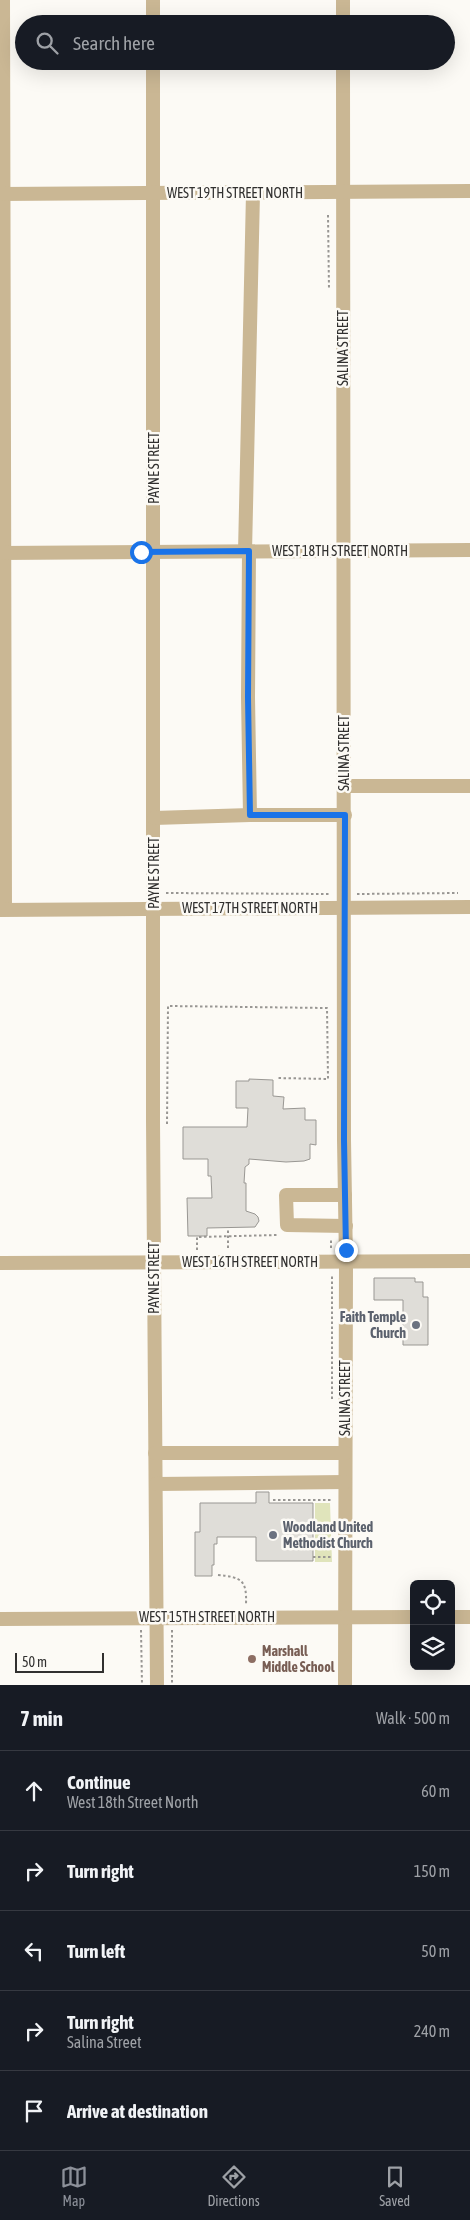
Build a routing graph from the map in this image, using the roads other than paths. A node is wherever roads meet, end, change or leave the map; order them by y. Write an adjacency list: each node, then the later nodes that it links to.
1 (3, 0): 12 (street)
2 (153, 0): 4 (street)
3 (343, 0): 5 (street)
4 (153, 15)
5 (343, 15)
6 (154, 70): 10 (street, PAYNE STREET)
7 (343, 70): 9 (street, SALINA STREET)
8 (470, 191): 9 (street, WEST 19TH STREET NORTH)
9 (343, 192): 11 (street, WEST 19TH STREET NORTH); 14 (street, SALINA STREET)
10 (154, 193): 11 (street, WEST 19TH STREET NORTH); 12 (street, WEST 19TH STREET NORTH); 15 (street, PAYNE STREET)
11 (253, 193): 16 (street)
12 (2, 194): 17 (street)
13 (470, 550): 14 (street, WEST 18TH STREET NORTH)
14 (344, 551): 16 (street, WEST 18TH STREET NORTH); 18 (street, SALINA STREET)
15 (154, 552): 16 (street, WEST 18TH STREET NORTH); 17 (street, WEST 18TH STREET NORTH); 22 (street, PAYNE STREET)
16 (247, 552): 20 (street)
17 (2, 553): 26 (street)
18 (345, 786): 19 (street); 21 (street, SALINA STREET)
19 (470, 786)
20 (250, 815): 21 (street); 22 (street)
21 (345, 815): 23 (street, SALINA STREET)
22 (154, 818): 25 (street, PAYNE STREET)
23 (345, 907): 24 (street, WEST 17TH STREET NORTH); 25 (street, WEST 17TH STREET NORTH); 27 (street, SALINA STREET)
24 (470, 907)
25 (154, 908): 26 (street, WEST 17TH STREET NORTH); 31 (street, PAYNE STREET)
26 (2, 909)
27 (345, 1195): 28 (street, SALINA STREET); 28 (street)
28 (346, 1226): 29 (street, SALINA STREET)
29 (346, 1261): 30 (street, WEST 16TH STREET NORTH); 31 (street, WEST 16TH STREET NORTH); 33 (street, SALINA STREET)
30 (470, 1261)
31 (154, 1262): 32 (street, WEST 16TH STREET NORTH); 34 (street, PAYNE STREET)
32 (0, 1263)
33 (345, 1453): 34 (street); 35 (street, SALINA STREET)
34 (155, 1454): 36 (street, PAYNE STREET)
35 (345, 1482): 36 (street); 38 (street, SALINA STREET)
36 (156, 1484): 37 (street, PAYNE STREET)
37 (156, 1617): 38 (street, WEST 15TH STREET NORTH); 42 (street, WEST 15TH STREET NORTH); 43 (street, PAYNE STREET)
38 (345, 1617): 39 (street, WEST 15TH STREET NORTH); 44 (street, SALINA STREET)
39 (410, 1617)
40 (455, 1617): 41 (street)
41 (470, 1617)
42 (0, 1619)
43 (157, 1685)
44 (345, 1685)

